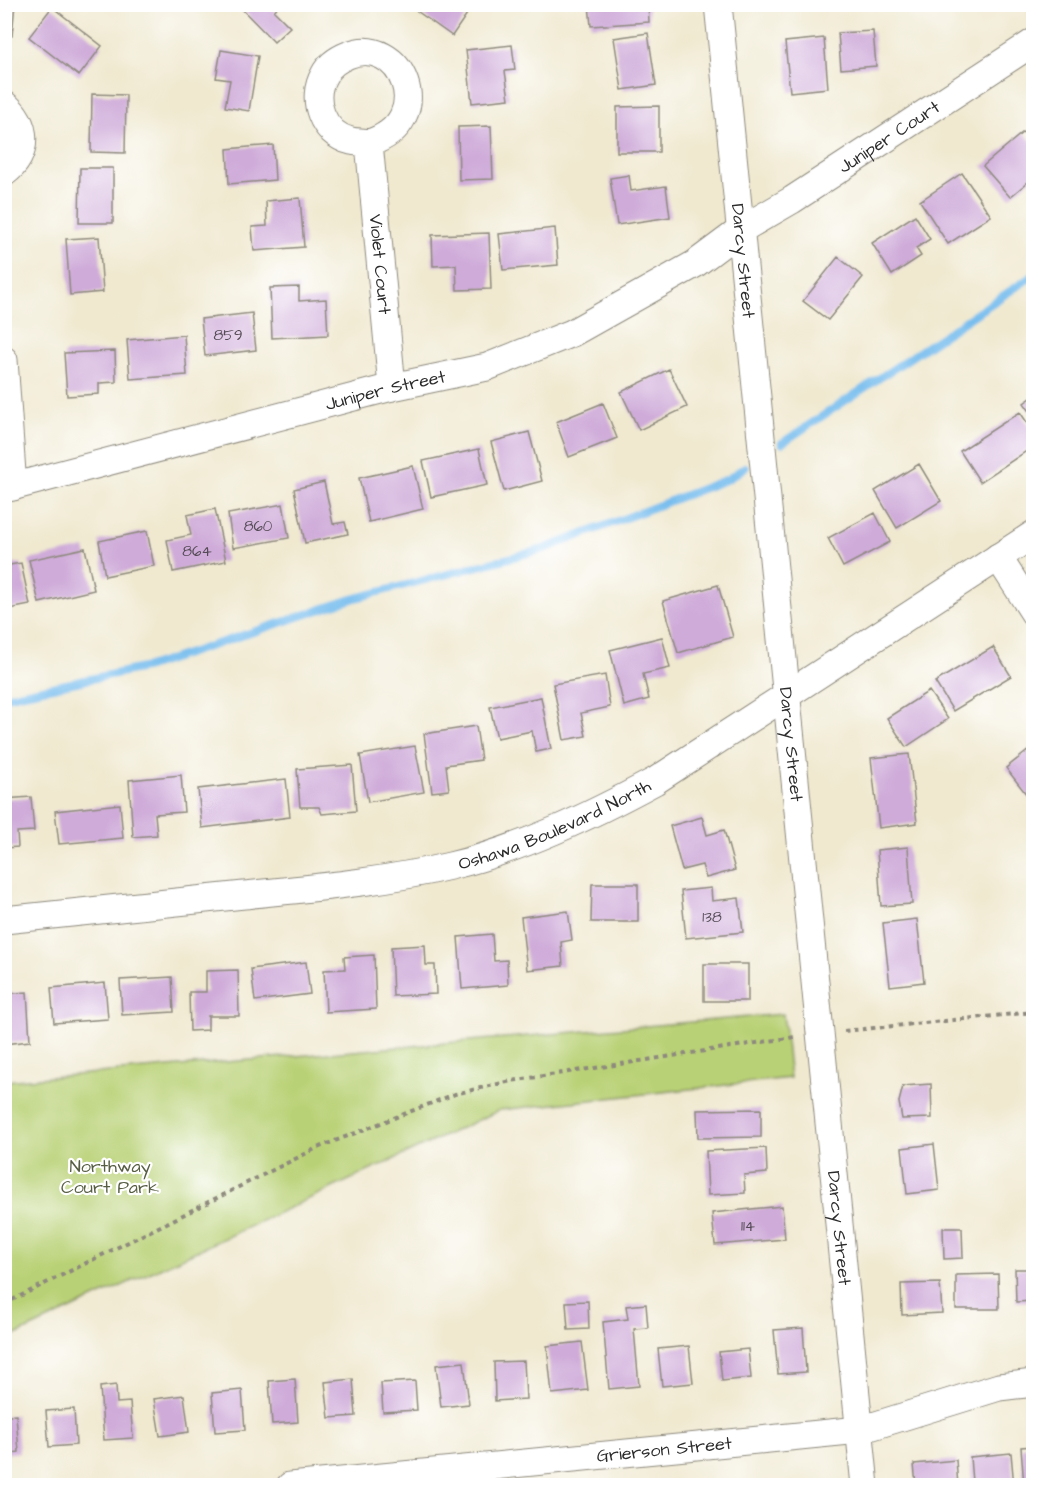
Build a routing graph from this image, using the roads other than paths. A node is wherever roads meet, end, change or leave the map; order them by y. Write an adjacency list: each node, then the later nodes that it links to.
1 (718, 4): 6 (street, Darcy Street)
2 (1034, 42): 6 (street, Juniper Court)
3 (4, 104): 5 (street)
4 (369, 143): 8 (street, Violet Court)
5 (4, 173)
6 (741, 229): 8 (street, Juniper Street); 13 (street, Darcy Street)
7 (4, 360): 9 (street)
8 (392, 387): 9 (street, Juniper Street)
9 (9, 488)
10 (1034, 534): 11 (street, Oshawa Boulevard North)
11 (998, 557): 12 (street); 13 (street, Oshawa Boulevard North)
12 (1034, 613)
13 (787, 695): 14 (street, Oshawa Boulevard North); 16 (street, Darcy Street)
14 (4, 920)
15 (1034, 1383): 16 (street, Grierson Street)
16 (860, 1430): 17 (street, Grierson Street); 18 (street, Darcy Street)
17 (290, 1485)
18 (865, 1485)

